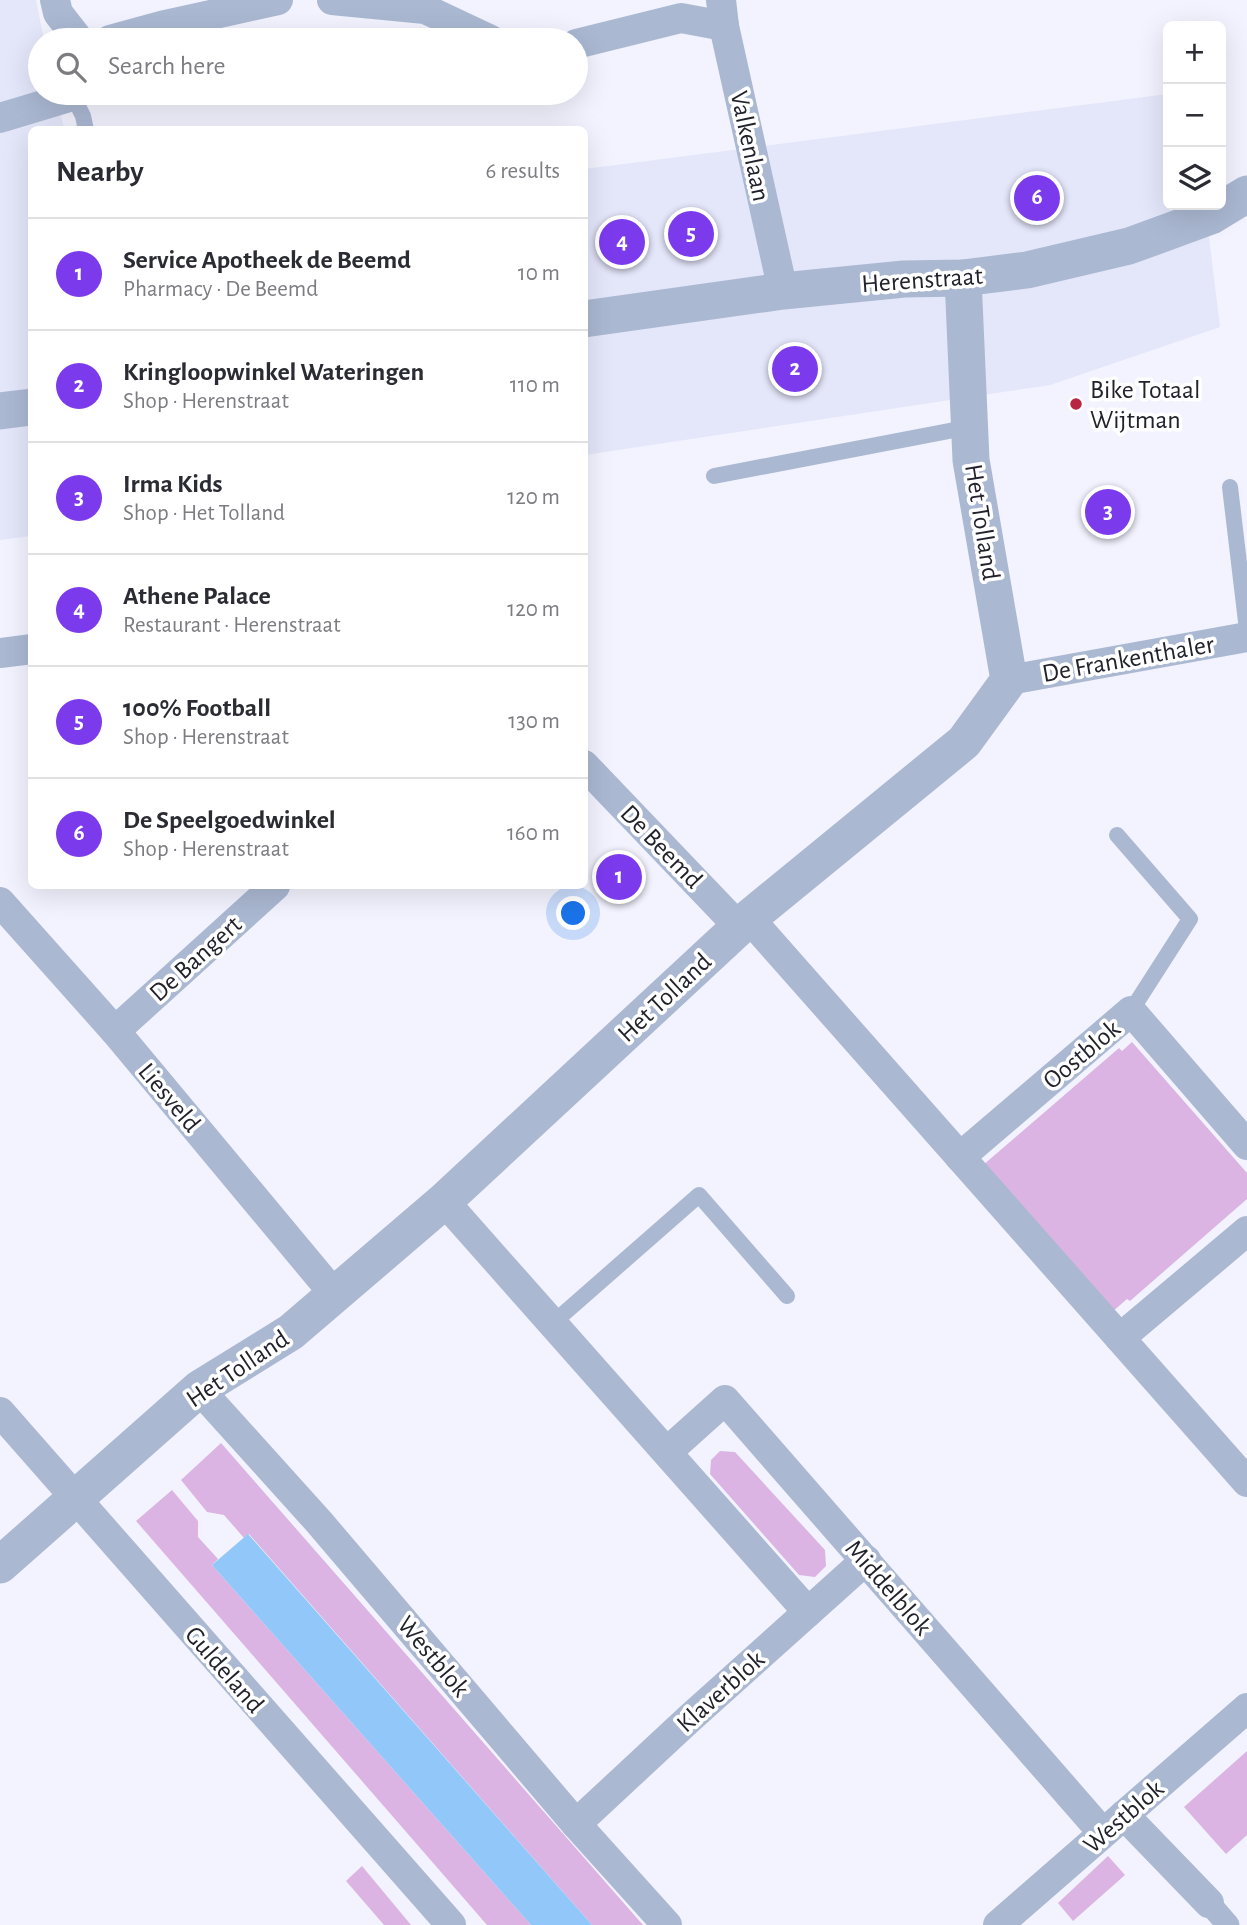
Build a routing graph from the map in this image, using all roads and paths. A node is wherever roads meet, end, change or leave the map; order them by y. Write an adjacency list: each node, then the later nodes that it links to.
1 (55, 0): 5 (street)
2 (278, 0): 6 (street)
3 (332, 0): 7 (street)
4 (722, 13): 8 (street); 15 (street, Valkenlaan)
5 (70, 28)
6 (154, 28)
7 (465, 28)
8 (588, 41)
9 (40, 105): 11 (street)
10 (78, 105): 12 (lane)
11 (0, 118)
12 (85, 126)
13 (1247, 194): 14 (street, Herenstraat)
14 (963, 278): 15 (street, Herenstraat); 19 (street, Het Tolland)
15 (783, 291): 16 (street, Herenstraat)
16 (588, 318)
17 (28, 408): 18 (street)
18 (0, 411)
19 (970, 427): 20 (lane); 26 (street, Het Tolland)
20 (714, 476)
21 (1230, 487): 22 (lane)
22 (1247, 629)
23 (1247, 637): 26 (street, De Frankenthaler)
24 (28, 650): 25 (street)
25 (0, 653)
26 (1009, 680): 31 (street, Het Tolland)
27 (588, 769): 31 (street, De Beemd)
28 (1117, 835): 32 (lane)
29 (272, 889): 33 (street, De Bangert)
30 (0, 902): 33 (street, Liesveld)
31 (744, 923): 35 (street); 36 (street, Het Tolland)
32 (1130, 1011): 34 (street, Oostblok); 35 (street, Oostblok)
33 (115, 1031): 38 (street, Liesveld)
34 (1247, 1145)
35 (960, 1157): 41 (street)
36 (444, 1201): 38 (street, Het Tolland); 40 (street)
37 (1247, 1231): 41 (street)
38 (335, 1295): 42 (street, Het Tolland)
39 (787, 1296): 40 (lane)
40 (553, 1323): 44 (street)
41 (1120, 1338): 45 (street)
42 (199, 1389): 46 (street, Het Tolland); 51 (street, Westblok)
43 (0, 1412): 46 (street, Guldeland)
44 (667, 1452): 47 (street, Middelblok); 49 (street)
45 (1247, 1482)
46 (75, 1499): 48 (street, Het Tolland); 54 (street, Guldeland)
47 (866, 1560): 49 (street, Klaverblok); 52 (street, Middelblok)
48 (0, 1565)
49 (808, 1612): 51 (street, Klaverblok)
50 (1247, 1708): 52 (street, Westblok)
51 (576, 1824): 55 (street, Westblok)
52 (1114, 1824): 53 (street, Middelblok); 56 (street, Westblok)
53 (1209, 1903): 57 (street)
54 (451, 1925)
55 (667, 1925)
56 (998, 1925)
57 (1228, 1925)

